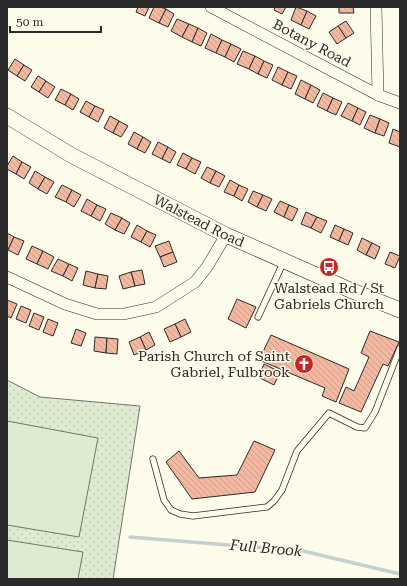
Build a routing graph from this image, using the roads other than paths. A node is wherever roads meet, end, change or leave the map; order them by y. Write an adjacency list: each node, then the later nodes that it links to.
1 (211, 7): 3 (street, Botany Road)
2 (376, 7): 3 (street)
3 (378, 95): 4 (street, Botany Road)
4 (400, 103)
5 (7, 116): 6 (street, Walstead Road)
6 (226, 235): 7 (street, Walstead Road); 8 (street)
7 (284, 261): 9 (street, Walstead Road); 10 (lane)
8 (7, 277)
9 (400, 310)
10 (258, 317)
11 (400, 348): 12 (lane)
12 (153, 460)

